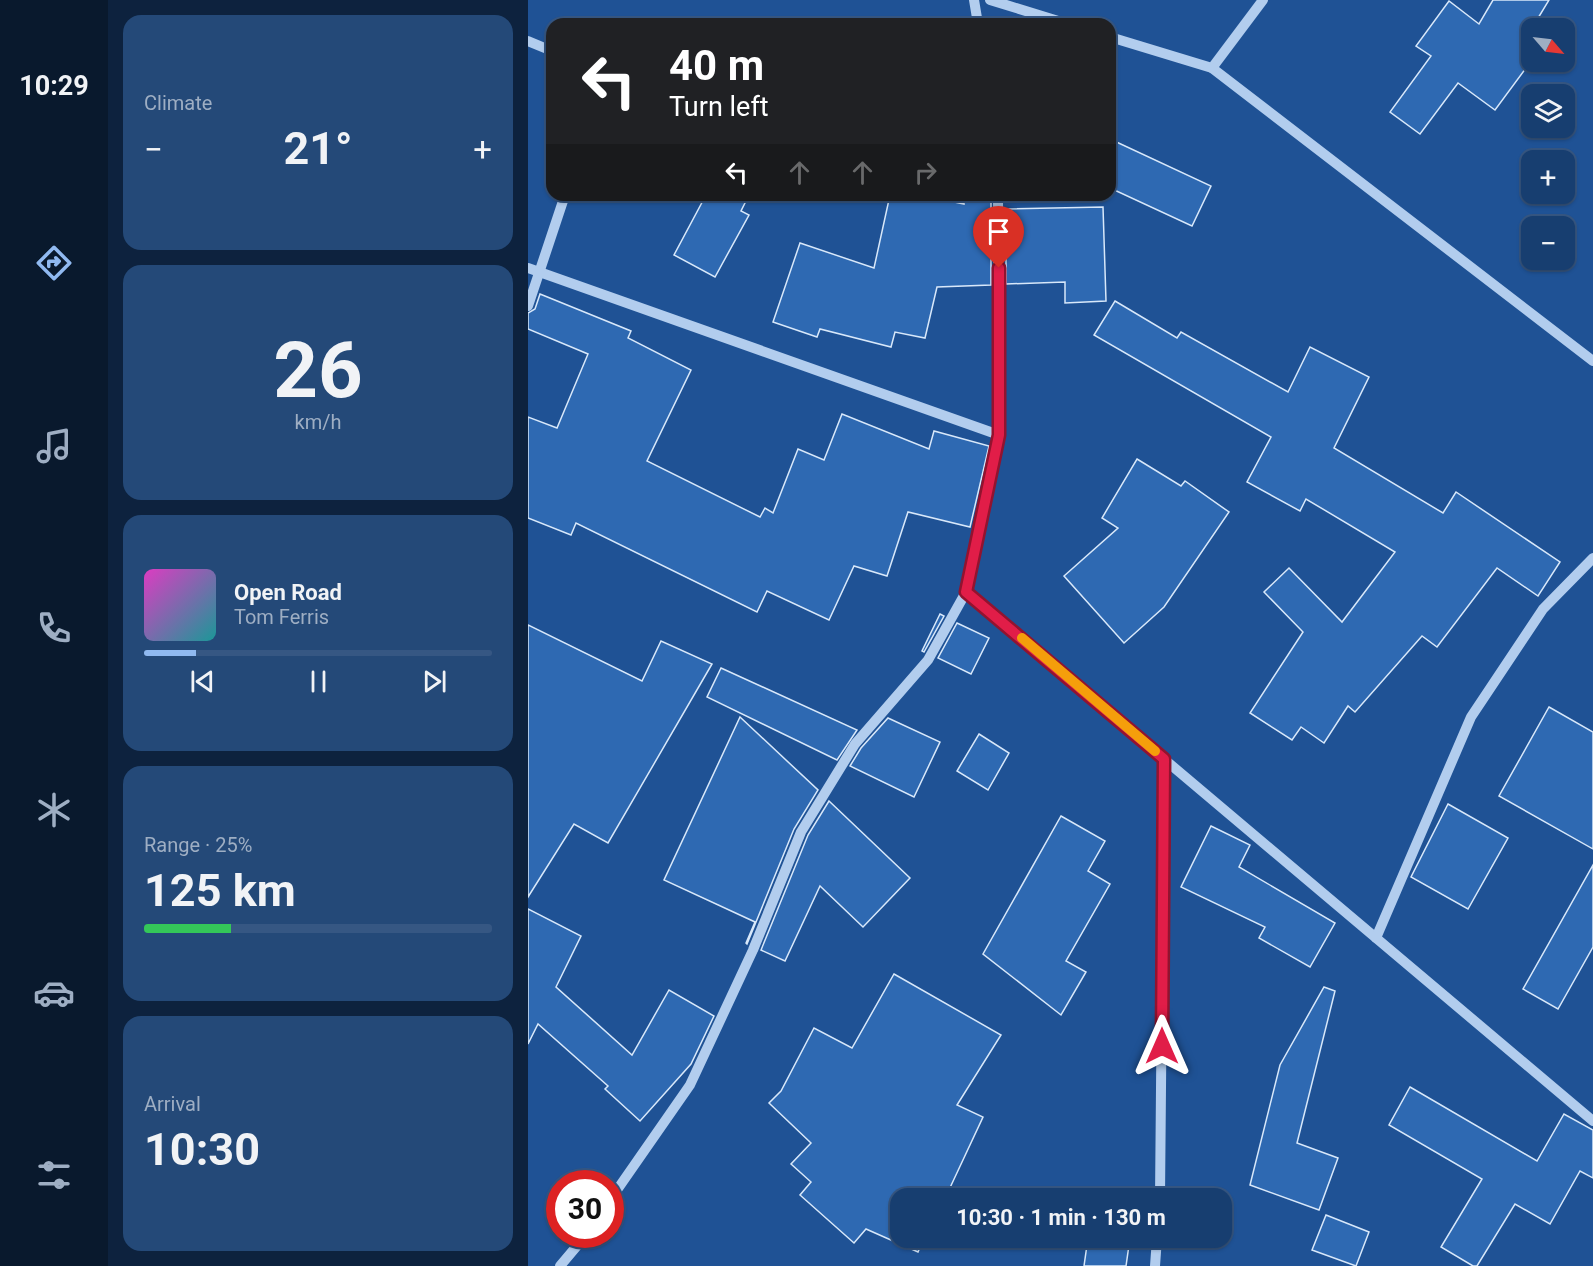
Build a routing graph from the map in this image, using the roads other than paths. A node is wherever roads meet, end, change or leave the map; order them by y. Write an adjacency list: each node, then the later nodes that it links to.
1 (974, 0): 4 (street)
2 (990, 0): 5 (street)
3 (1263, 0): 9 (street)
4 (977, 18)
5 (1048, 18)
6 (1116, 39): 9 (street)
7 (528, 41): 8 (street)
8 (546, 48)
9 (1212, 68): 15 (street)
10 (563, 201): 13 (street)
11 (996, 201): 16 (street)
12 (528, 268): 13 (street)
13 (540, 272): 14 (street); 16 (street)
14 (528, 306)
15 (1593, 361)
16 (999, 435): 18 (street)
17 (1593, 558): 20 (street)
18 (966, 592): 19 (street); 22 (street)
19 (1164, 759): 20 (street); 23 (street)
20 (1376, 938): 21 (street)
21 (1593, 1121)
22 (624, 1180)
23 (1160, 1188)
24 (575, 1248): 26 (street)
25 (1156, 1248): 27 (street)
26 (560, 1266)
27 (1155, 1266)

